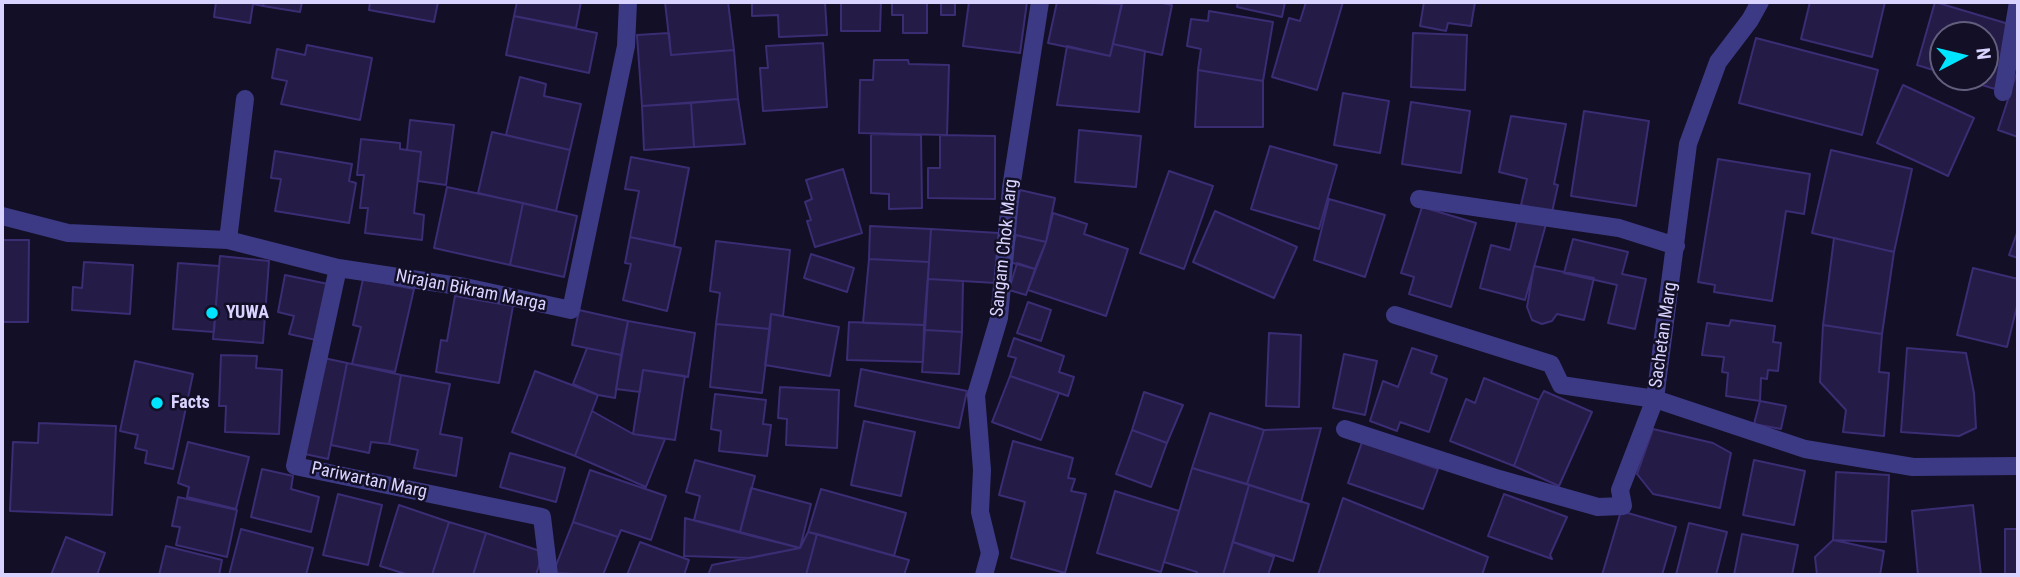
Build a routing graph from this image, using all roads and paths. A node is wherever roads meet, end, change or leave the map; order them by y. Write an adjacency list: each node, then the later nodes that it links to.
1 (628, 2): 11 (street, Nirajan Bikram Marga)
2 (1040, 2): 17 (street, Sangam Chok Marg)
3 (1760, 2): 10 (street, Sachetan Marg)
4 (2018, 2): 5 (street)
5 (2003, 92)
6 (245, 99): 9 (street)
7 (1419, 199): 10 (street)
8 (2, 216): 9 (street, Nirajan Bikram Marga)
9 (228, 240): 11 (street, Nirajan Bikram Marga)
10 (1676, 246): 13 (street, Sachetan Marg)
11 (338, 268): 16 (street, Pariwartan Marg)
12 (1395, 315): 13 (street)
13 (1655, 399): 14 (street); 15 (street, Sachetan Marg)
14 (1345, 429)
15 (2018, 466)
16 (549, 575)
17 (984, 575)

